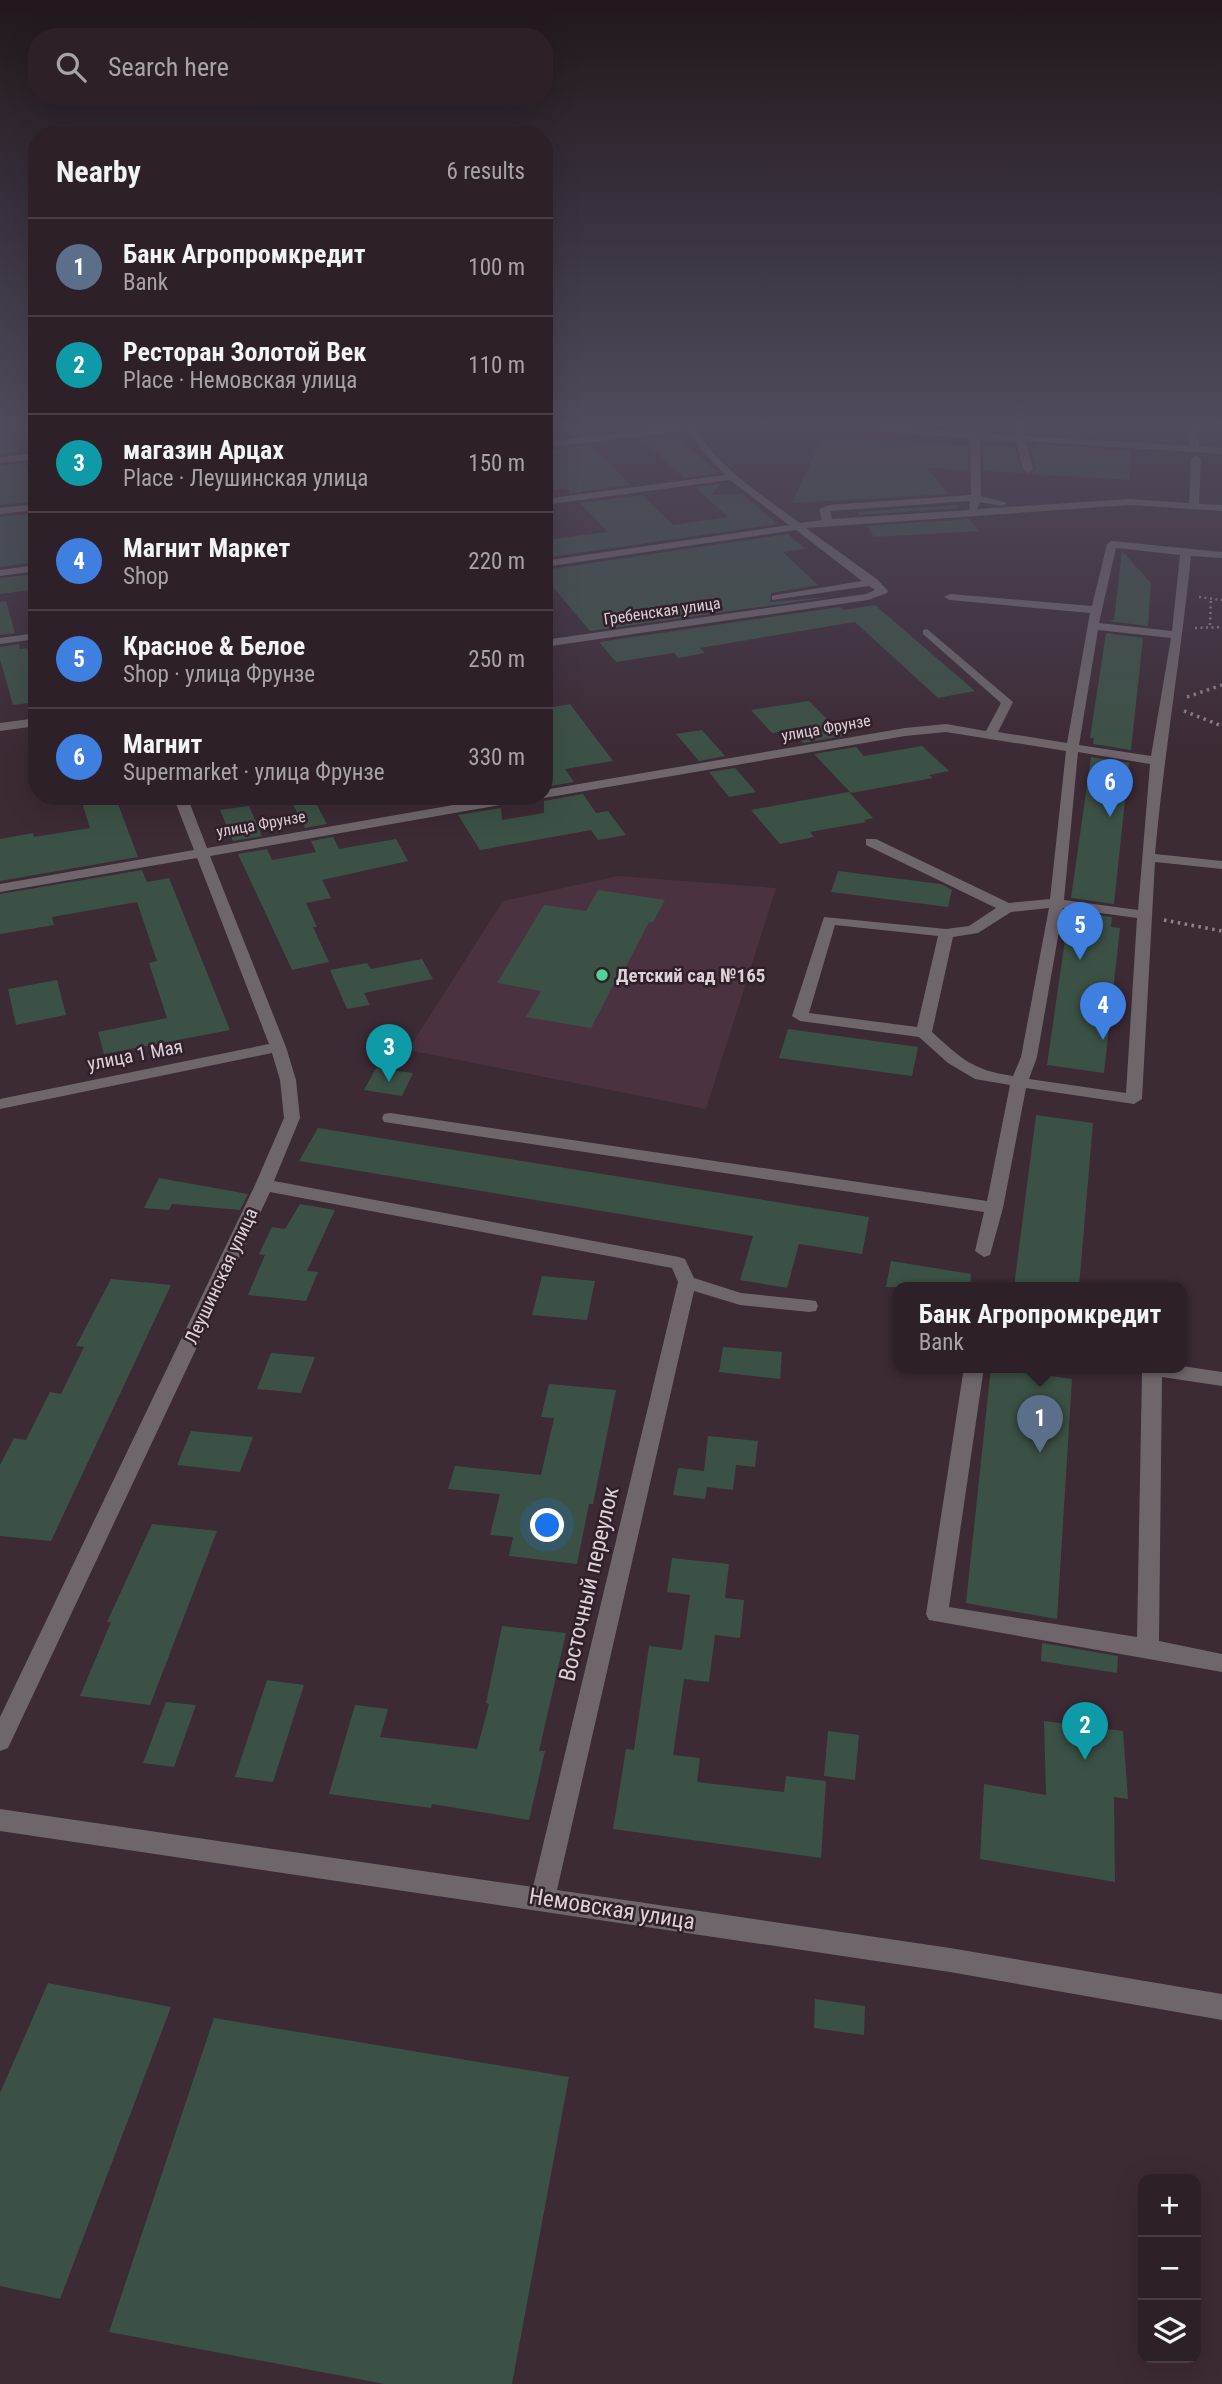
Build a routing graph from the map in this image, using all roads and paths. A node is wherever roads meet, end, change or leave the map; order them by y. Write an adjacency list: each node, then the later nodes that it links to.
1 (748, 535): 5 (street)
2 (809, 535): 8 (street)
3 (1186, 552): 4 (street); 11 (street); 16 (street)
4 (1222, 555)
5 (553, 563)
6 (28, 569): 7 (street)
7 (0, 573)
8 (874, 582): 15 (street, Гребенская улица); 19 (street, Гребенская улица)
9 (950, 597): 11 (street)
10 (1211, 598): 12 (path)
11 (1096, 610): 13 (street)
12 (1210, 625)
13 (1093, 626): 16 (street); 26 (street)
14 (927, 632): 25 (street)
15 (553, 633)
16 (1177, 635): 21 (street)
17 (28, 637): 18 (street)
18 (0, 641)
19 (553, 643)
20 (1222, 685): 21 (path)
21 (1166, 703): 23 (path); 27 (street)
22 (28, 723): 24 (street)
23 (1222, 726)
24 (0, 727)
25 (991, 733): 26 (street, улица Фрунзе); 28 (street, улица Фрунзе)
26 (1072, 750): 27 (street, улица Фрунзе); 36 (street)
27 (1157, 761): 33 (street)
28 (553, 792)
29 (184, 805): 32 (street, Леушинская улица)
30 (477, 805): 32 (street, улица Фрунзе)
31 (871, 842): 37 (street)
32 (203, 852): 35 (street, улица Фрунзе); 42 (street, Леушинская улица)
33 (1148, 857): 34 (street); 38 (street)
34 (1222, 865)
35 (0, 887)
36 (1057, 903): 37 (street); 38 (street); 43 (street)
37 (1007, 908): 40 (street)
38 (1145, 915): 39 (path); 43 (street)
39 (1222, 931)
40 (946, 933): 41 (street); 41 (street)
41 (924, 1032): 43 (street)
42 (278, 1048): 44 (street, улица 1 Мая); 46 (street, Леушинская улица)
43 (1019, 1082): 47 (street)
44 (0, 1104)
45 (390, 1118): 47 (street)
46 (264, 1185): 49 (street); 57 (street, Леушинская улица)
47 (994, 1208): 48 (street)
48 (984, 1251)
49 (687, 1282): 50 (street); 59 (street, Восточный переулок)
50 (809, 1306)
51 (973, 1373): 55 (street)
52 (1148, 1373): 55 (street)
53 (1182, 1373): 54 (street)
54 (1222, 1379)
55 (1149, 1648): 56 (street)
56 (1222, 1663)
57 (0, 1741)
58 (0, 1821): 59 (street, Немовская улица)
59 (543, 1898): 60 (street, Немовская улица)
60 (1222, 2007)

